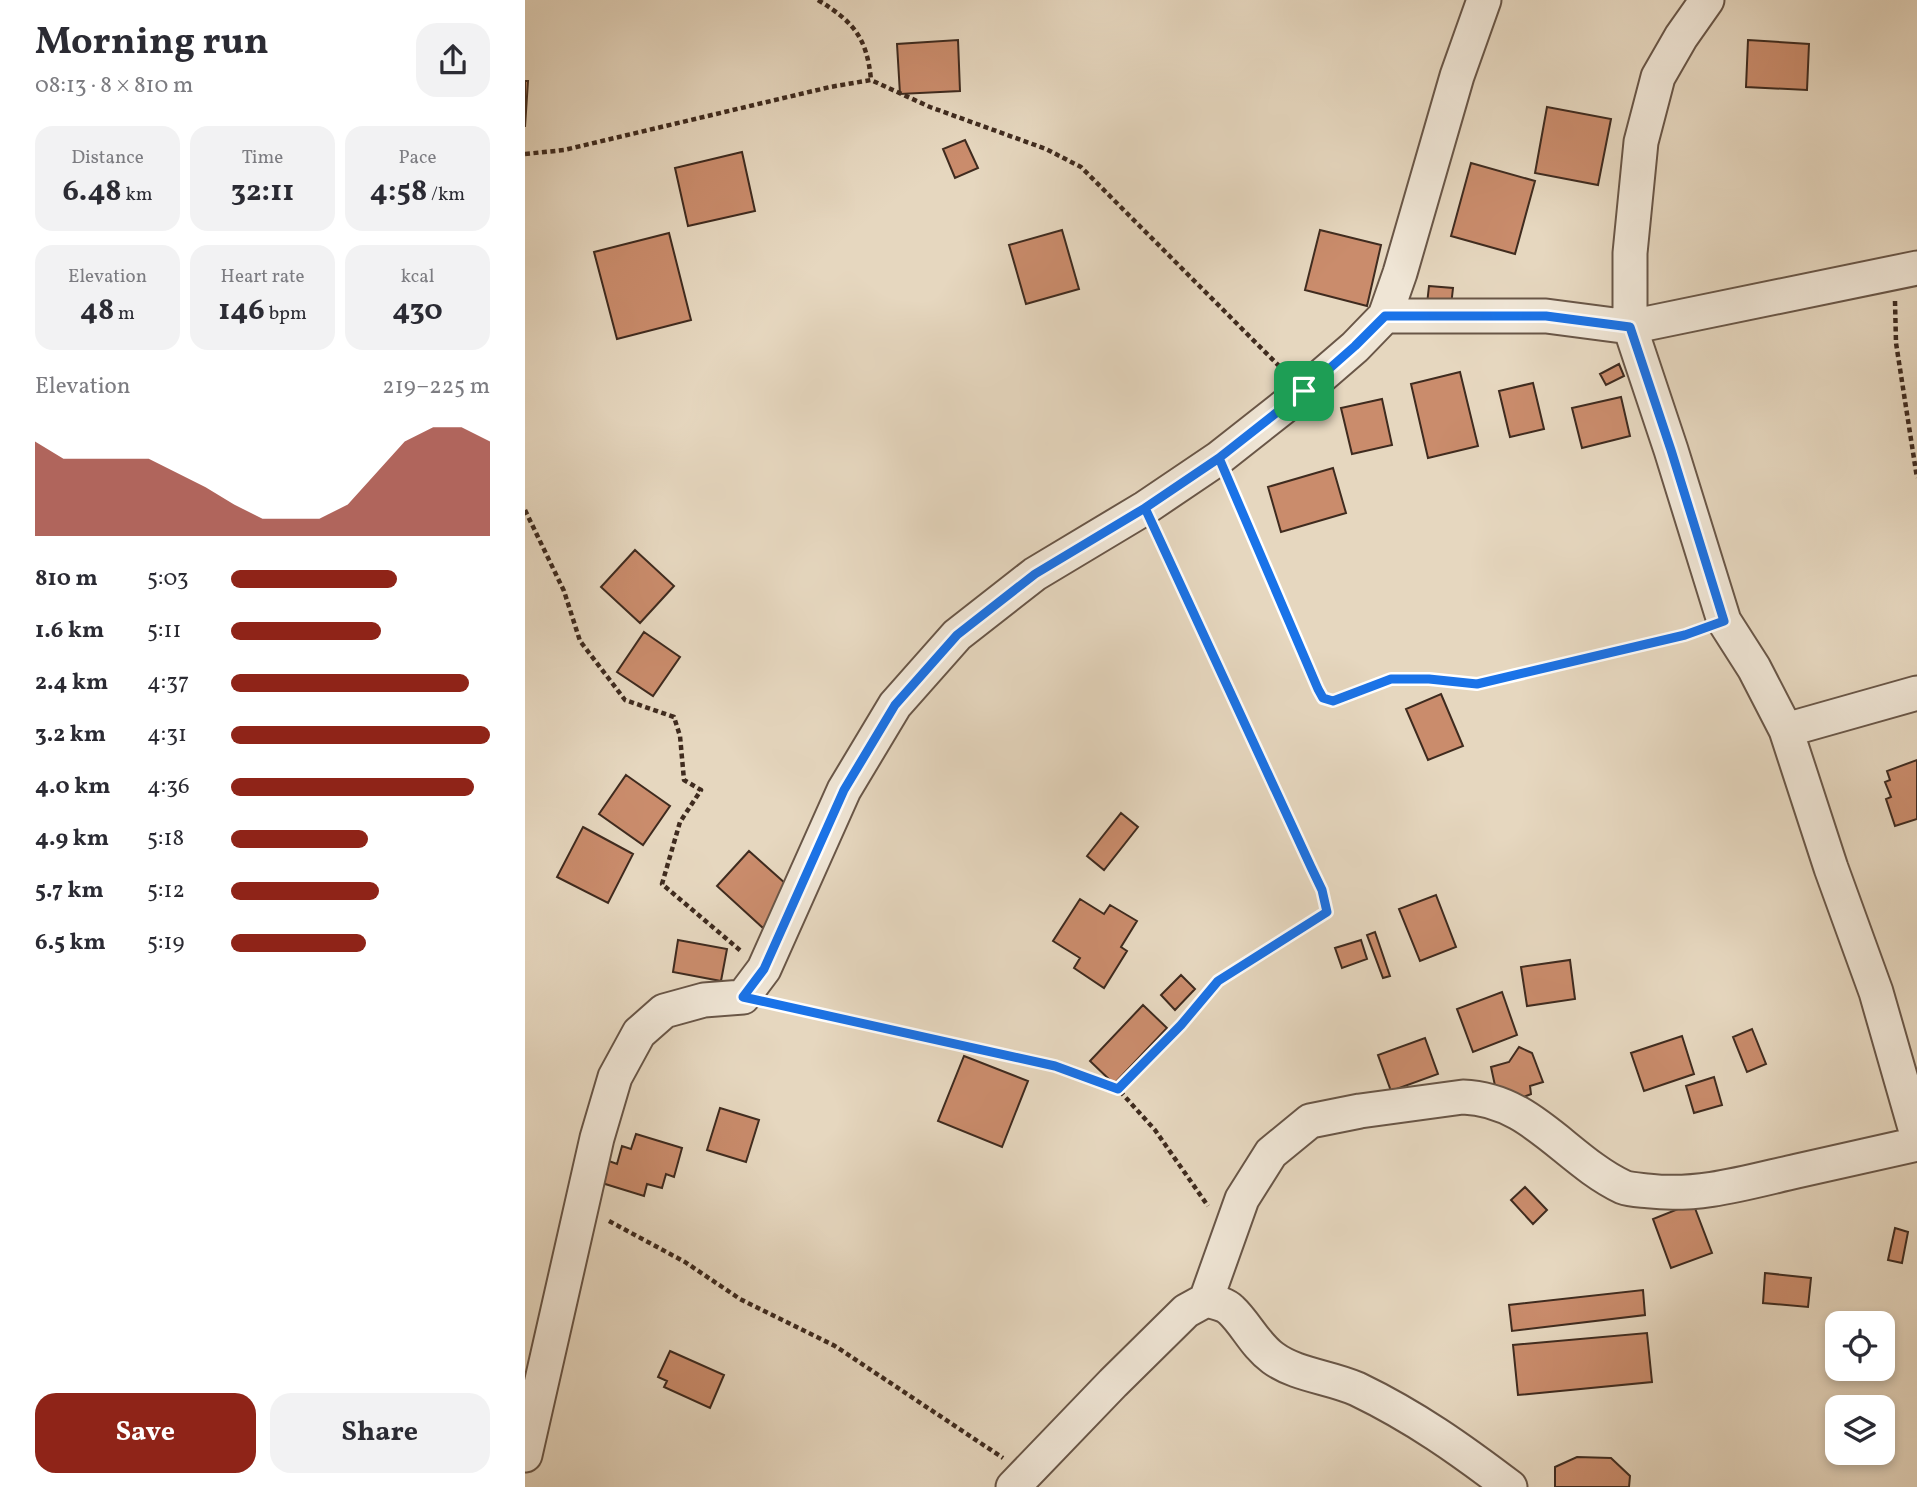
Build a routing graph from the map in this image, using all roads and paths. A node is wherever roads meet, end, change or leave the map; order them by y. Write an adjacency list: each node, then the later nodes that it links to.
1 (818, 0): 4 (path)
2 (1484, 0): 7 (street)
3 (1707, 0): 8 (street)
4 (871, 80): 5 (path); 9 (path)
5 (525, 155)
6 (1906, 270): 8 (street); 11 (path)
7 (1385, 316): 8 (street); 9 (street)
8 (1630, 327): 14 (street)
9 (1304, 391): 10 (street)
10 (1219, 458): 12 (street); 14 (path)
11 (1917, 478)
12 (1145, 508): 17 (street); 19 (path)
13 (525, 510): 17 (path)
14 (1724, 621): 16 (street)
15 (1917, 693): 16 (street)
16 (1786, 730): 20 (street)
17 (764, 969): 18 (street)
18 (743, 997): 19 (path); 22 (street)
19 (1118, 1089): 23 (path)
20 (1917, 1135)
21 (1917, 1144): 23 (street)
22 (582, 1206): 25 (street); 26 (path)
23 (1227, 1239): 24 (street)
24 (1206, 1300): 26 (street); 27 (street)
25 (525, 1455)
26 (1020, 1480)
27 (1510, 1487)

